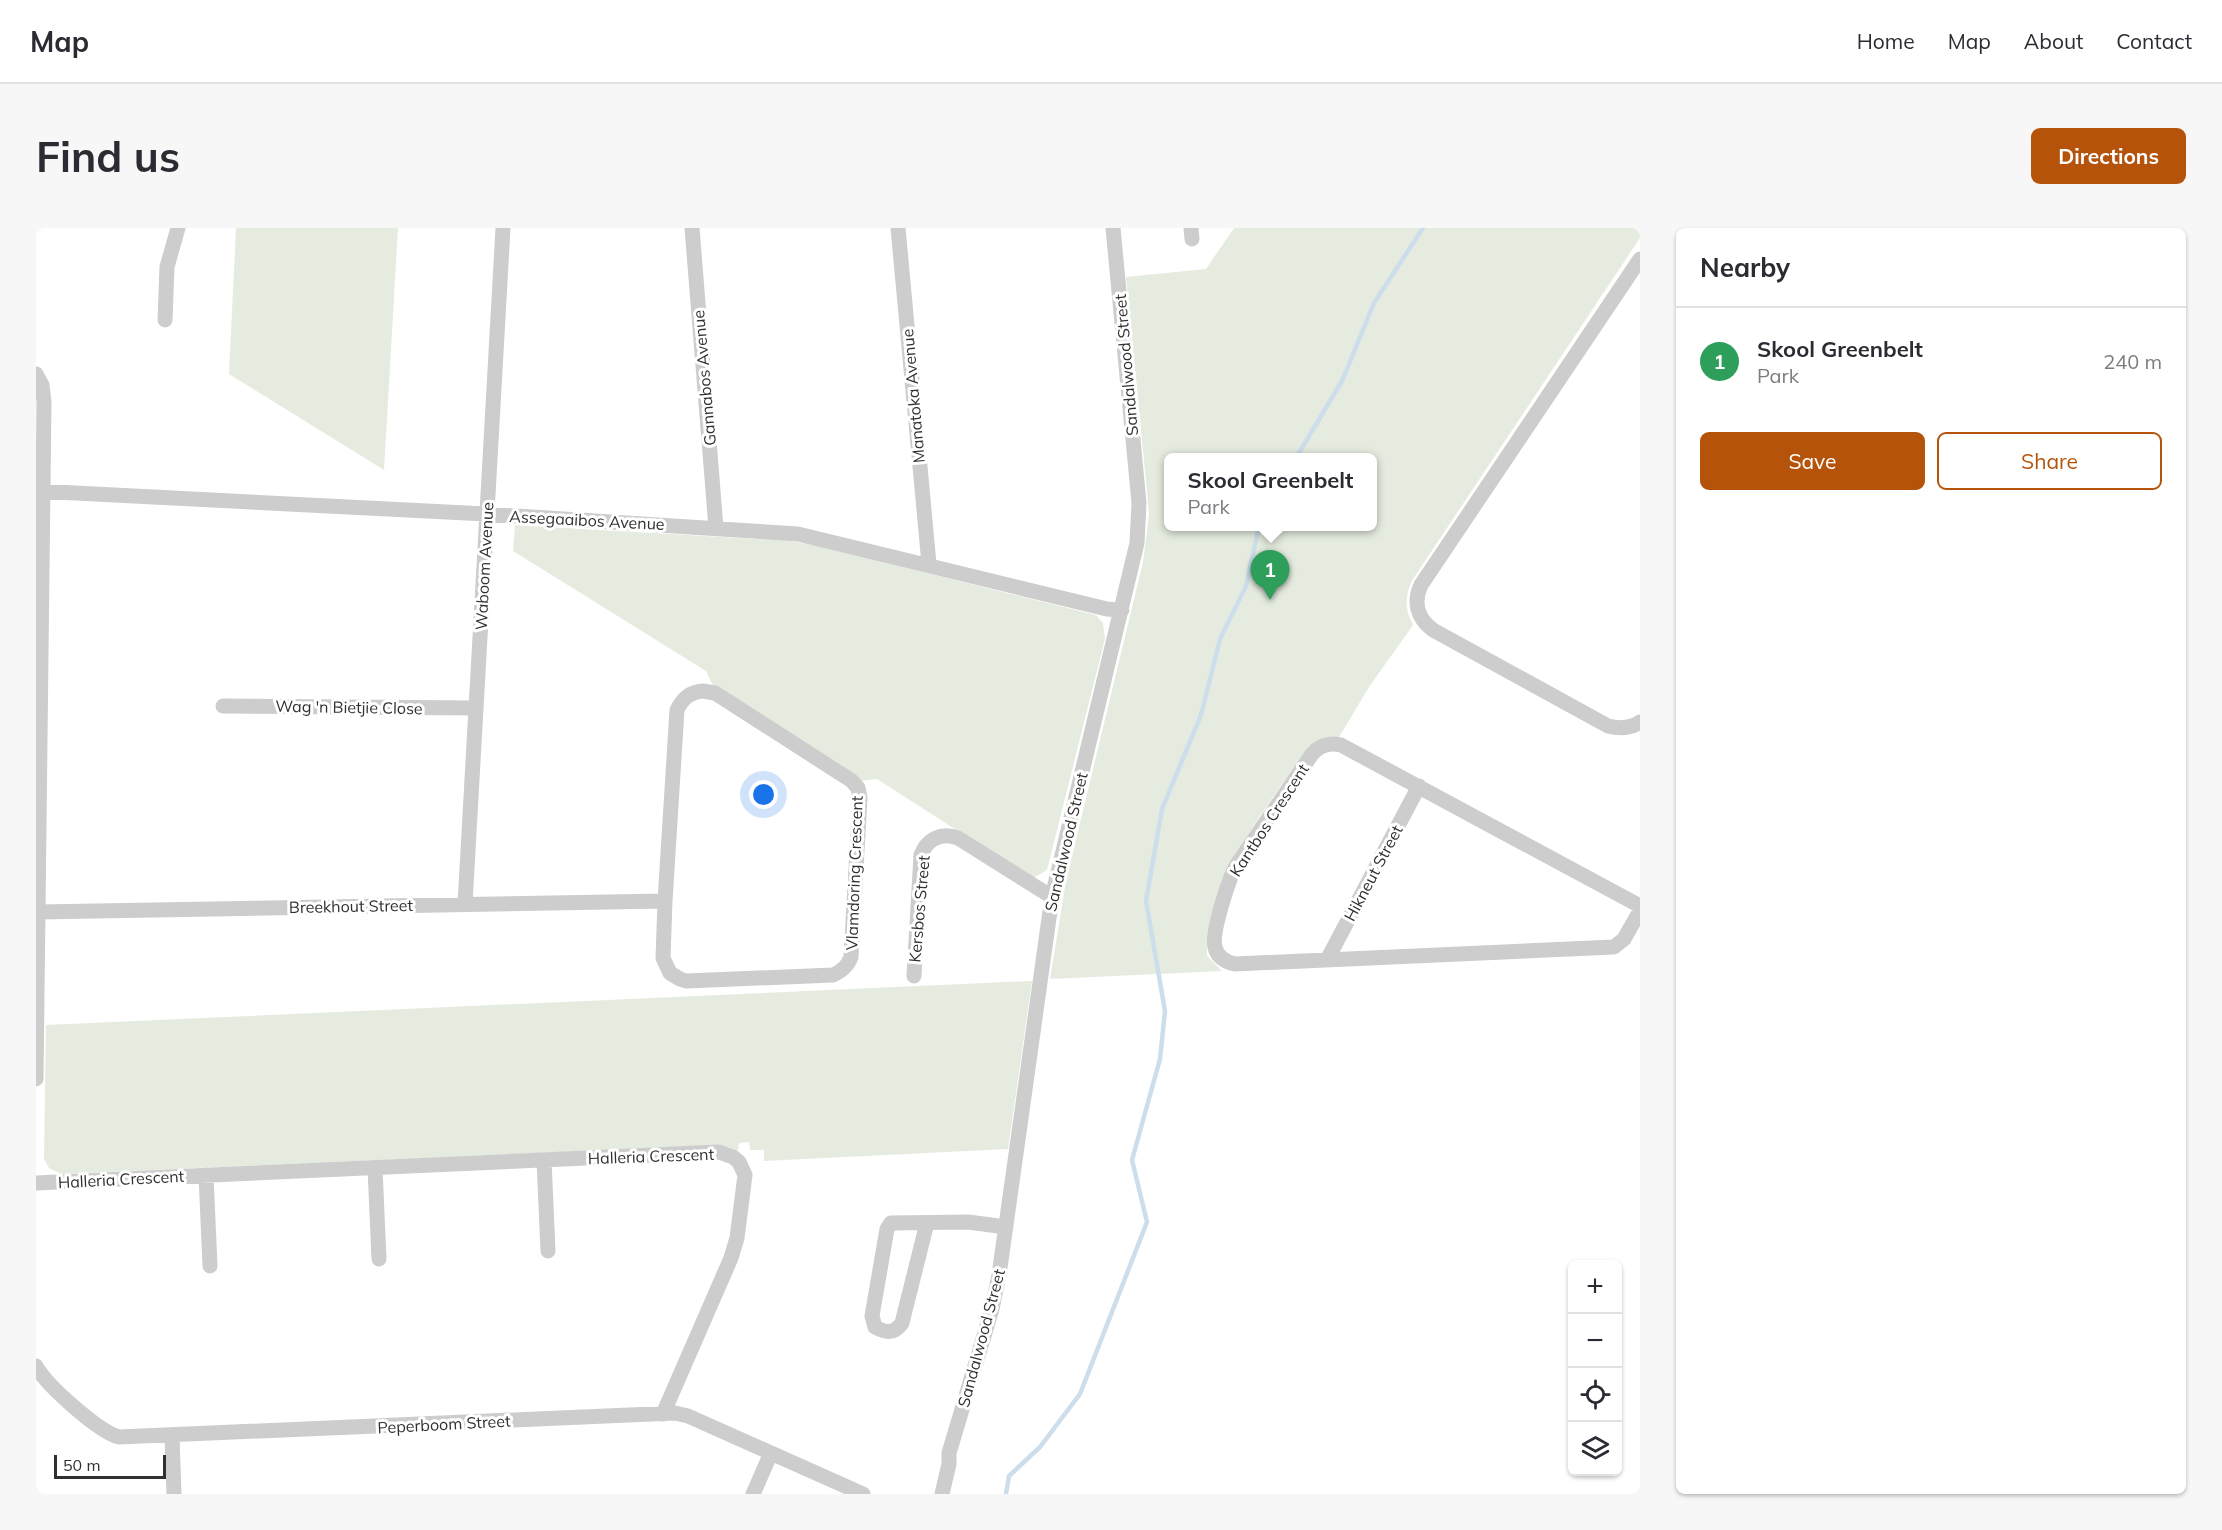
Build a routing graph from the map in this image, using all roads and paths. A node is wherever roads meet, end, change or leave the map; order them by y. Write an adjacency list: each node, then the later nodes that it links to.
1 (178, 228): 7 (street)
2 (503, 228): 10 (street, Waboom Avenue)
3 (692, 228): 11 (street, Gannabos Avenue)
4 (898, 228): 12 (street, Manatoka Avenue)
5 (1113, 228): 13 (street, Sandalwood Street)
6 (1640, 259): 17 (street)
7 (165, 320)
8 (36, 374): 9 (street)
9 (40, 492): 10 (street, Assegaaibos Avenue); 14 (street)
10 (486, 514): 11 (street, Assegaaibos Avenue); 16 (street, Waboom Avenue)
11 (716, 528): 12 (street, Assegaaibos Avenue)
12 (929, 564): 13 (street, Assegaaibos Avenue)
13 (1122, 610): 19 (street, Sandalwood Street)
14 (38, 705): 24 (street)
15 (223, 706): 16 (street, Wag 'n Bietjie Close)
16 (476, 708): 21 (street, Waboom Avenue)
17 (1640, 722)
18 (1419, 786): 22 (street, Kantbos Crescent); 25 (street, Hikneut Street); 25 (street, Kantbos Crescent)
19 (1052, 897): 26 (street, Kersbos Street); 33 (street, Sandalwood Street)
20 (664, 901): 20 (street, Vlamdoring Crescent); 21 (street, Breekhout Street)
21 (465, 904): 24 (street, Breekhout Street)
22 (1640, 906)
23 (1640, 911): 25 (street, Kantbos Crescent)
24 (38, 912): 27 (street)
25 (1327, 960)
26 (914, 976)
27 (36, 1079)
28 (544, 1160): 29 (street, Halleria Crescent); 34 (street); 38 (street, Halleria Crescent)
29 (375, 1168): 30 (street, Halleria Crescent); 35 (street)
30 (206, 1175): 31 (street, Halleria Crescent); 36 (street, Halleria Crescent)
31 (36, 1183)
32 (927, 1223): 32 (street); 33 (street)
33 (1006, 1227): 40 (street, Sandalwood Street)
34 (548, 1251)
35 (379, 1259)
36 (210, 1266)
37 (36, 1366): 39 (street, Peperboom Street)
38 (663, 1414): 39 (street, Peperboom Street); 41 (street, Peperboom Street)
39 (172, 1436): 42 (street)
40 (949, 1452): 45 (street, Sandalwood Street); 46 (street, Sandalwood Street)
41 (771, 1453): 43 (street); 44 (street, Peperboom Street)
42 (174, 1494)
43 (753, 1494)
44 (863, 1494)
45 (932, 1494)
46 (942, 1494)

